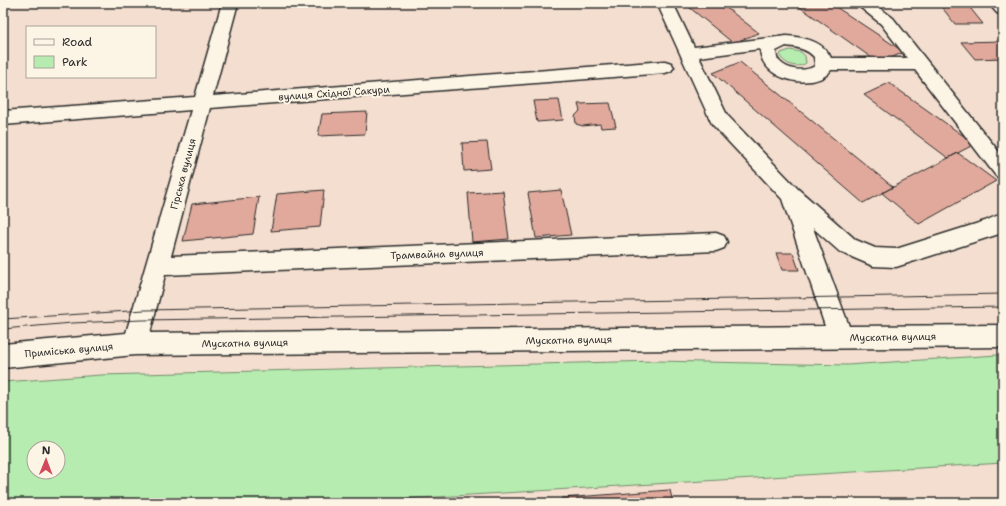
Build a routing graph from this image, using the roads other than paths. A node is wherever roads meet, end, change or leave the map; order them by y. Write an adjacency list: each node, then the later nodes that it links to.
1 (230, 3): 11 (street, Гірська вулиця)
2 (665, 3): 7 (street)
3 (863, 3): 9 (street)
4 (996, 3): 5 (street)
5 (1003, 10)
6 (778, 42): 7 (street); 8 (street); 8 (street)
7 (688, 53): 14 (street)
8 (825, 64): 9 (street)
9 (920, 64): 13 (street)
10 (665, 67): 11 (street, вулиця Східної Сакури)
11 (202, 103): 12 (street, вулиця Східної Сакури); 17 (street, Гірська вулиця)
12 (3, 118)
13 (1003, 171)
14 (791, 195): 15 (street); 19 (street)
15 (1003, 222)
16 (716, 242): 17 (street, Трамвайна вулиця)
17 (157, 266): 20 (street, Гірська вулиця)
18 (1003, 336): 19 (street, Мускатна вулиця)
19 (840, 337): 20 (street, Мускатна вулиця)
20 (135, 344): 21 (street, Приміська вулиця)
21 (3, 356)

